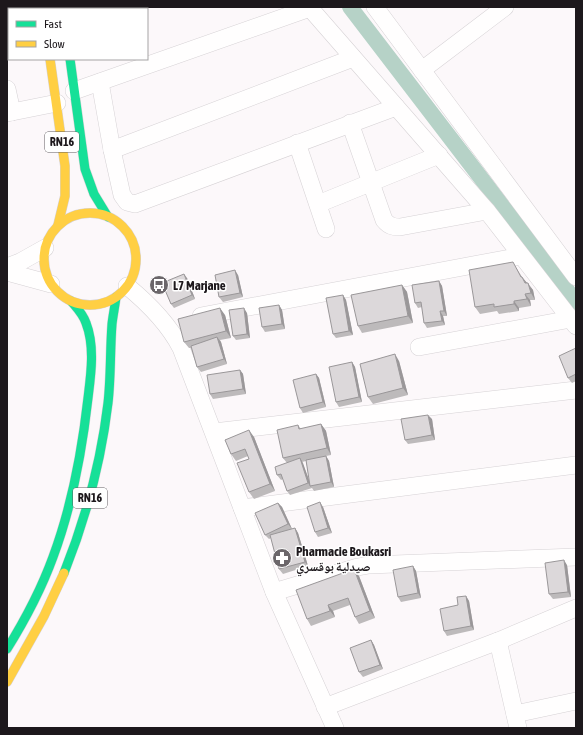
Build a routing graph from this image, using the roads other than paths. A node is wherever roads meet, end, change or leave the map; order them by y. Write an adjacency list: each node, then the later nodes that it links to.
1 (375, 7): 7 (street)
2 (505, 7): 7 (street)
3 (310, 8): 4 (street); 8 (street)
4 (353, 58): 12 (street); 16 (street)
5 (50, 60): 11 (highway, RN16)
6 (70, 60): 10 (highway, RN16)
7 (422, 70): 28 (street)
8 (100, 82): 10 (street); 16 (street)
9 (7, 89): 13 (street)
10 (74, 91): 21 (highway, RN16)
11 (57, 103): 13 (street); 22 (highway, RN16)
12 (396, 107): 14 (street); 17 (street)
13 (9, 112)
14 (350, 124): 15 (street); 18 (street)
15 (297, 143): 16 (street); 19 (street)
16 (112, 150)
17 (439, 155): 18 (street); 20 (street)
18 (371, 184): 19 (street); 20 (street)
19 (318, 204): 23 (street)
20 (487, 211): 25 (street)
21 (108, 217): 22 (highway, RN16); 30 (highway, RN16)
22 (58, 225): 24 (highway, RN16)
23 (326, 229)
24 (45, 248): 26 (street); 29 (highway, RN16)
25 (521, 256): 32 (street); 33 (street)
26 (7, 267)
27 (7, 272): 29 (street)
28 (576, 277)
29 (51, 284): 31 (highway, RN16)
30 (121, 292): 31 (highway, RN16); 32 (street); 44 (highway, RN16)
31 (71, 301): 43 (highway, RN16)
32 (178, 320): 36 (street)
33 (573, 322): 34 (street)
34 (419, 347)
35 (576, 390): 36 (street)
36 (214, 432): 38 (street)
37 (576, 464): 38 (street)
38 (242, 508): 40 (street)
39 (576, 557): 40 (street)
40 (274, 592): 46 (street)
41 (576, 608): 42 (street)
42 (498, 641): 46 (street); 47 (street)
43 (7, 649)
44 (7, 682)
45 (576, 701): 47 (street)
46 (325, 707): 48 (street)
47 (517, 721)
48 (335, 728)

